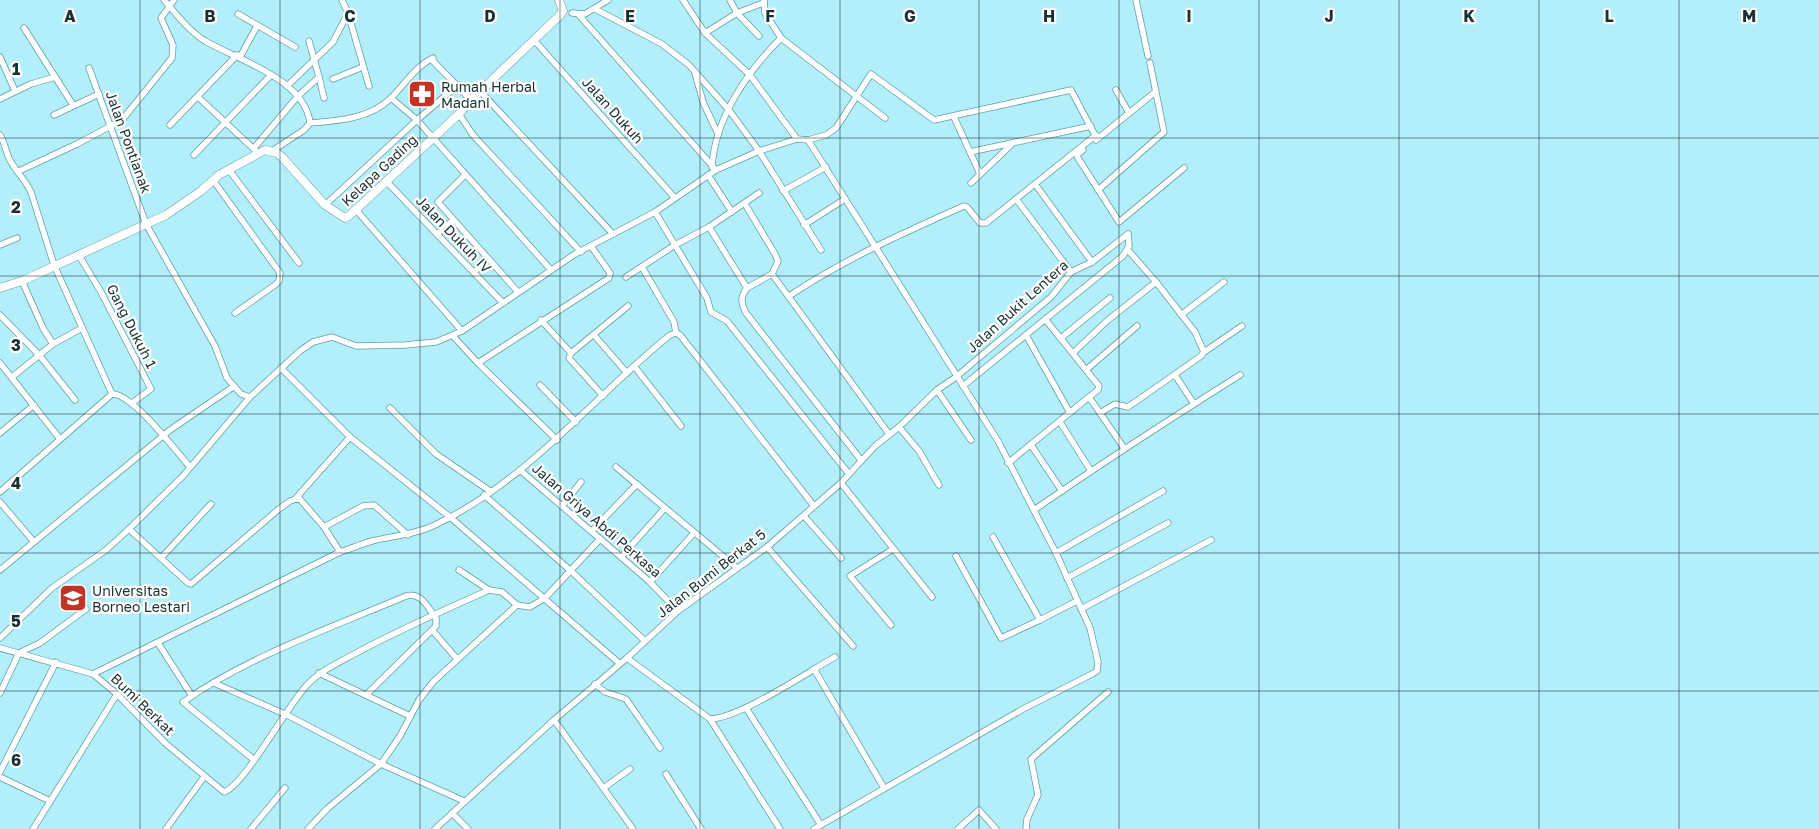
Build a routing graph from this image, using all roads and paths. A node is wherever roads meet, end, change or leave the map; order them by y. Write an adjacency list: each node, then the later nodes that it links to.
1 (164, 0): 10 (street)
2 (174, 0): 10 (street)
3 (342, 0): 12 (street)
4 (559, 0): 20 (street, Kelapa Gading)
5 (608, 0): 11 (street)
6 (683, 0): 17 (street)
7 (730, 0): 13 (street)
8 (1136, 0): 24 (street)
9 (764, 2): 13 (street); 19 (street)
10 (169, 6): 23 (street); 63 (street)
11 (595, 9): 30 (street); 78 (street)
12 (348, 13): 26 (street); 28 (street)
13 (738, 13): 17 (street); 18 (street)
14 (238, 14): 15 (street)
15 (257, 26): 22 (street); 23 (street)
16 (24, 28): 33 (street)
17 (705, 33): 31 (street)
18 (759, 36)
19 (781, 38): 31 (street); 45 (street)
20 (533, 39): 41 (street, Kelapa Gading); 91 (street, Jalan Dukuh)
21 (309, 41): 26 (street)
22 (295, 47)
23 (238, 56): 32 (street); 46 (street)
24 (1148, 56)
25 (0, 57): 40 (street)
26 (313, 59): 34 (street); 37 (street)
27 (1150, 63): 42 (street)
28 (363, 67): 35 (street); 38 (street)
29 (89, 68): 43 (street, Jalan Pontianak)
30 (695, 72): 52 (street); 64 (street)
31 (750, 75): 52 (street); 68 (street)
32 (270, 76): 37 (street); 59 (street)
33 (55, 77): 40 (street); 51 (street)
34 (319, 77): 44 (street); 47 (street)
35 (333, 79)
36 (458, 85): 48 (street); 50 (street); 58 (street)
37 (287, 86): 44 (street)
38 (369, 86)
39 (1116, 90): 53 (street)
40 (15, 91): 49 (street)
41 (480, 91): 50 (street, Kelapa Gading); 104 (street)
42 (1154, 93): 53 (street); 88 (street)
43 (99, 94): 51 (street); 63 (street, Jalan Pontianak)
44 (298, 96): 60 (street); 71 (street)
45 (856, 96): 56 (street); 57 (street); 69 (street)
46 (198, 97): 59 (street); 61 (street)
47 (324, 98)
48 (391, 98): 58 (street); 60 (street)
49 (0, 99)
50 (471, 100): 54 (street, Kelapa Gading)
51 (72, 106): 55 (street)
52 (729, 110): 64 (street); 73 (street)
53 (1129, 113): 66 (street)
54 (459, 114): 67 (street, Kelapa Gading); 112 (street)
55 (54, 115)
56 (954, 117): 62 (street); 74 (street)
57 (885, 118)
58 (417, 120): 67 (street); 95 (street)
59 (227, 122): 71 (street); 75 (street)
60 (310, 123): 72 (street)
61 (170, 125)
62 (1091, 126): 66 (street); 70 (street)
63 (111, 127): 80 (street); 100 (street, Jalan Pontianak)
64 (718, 134): 78 (street)
65 (0, 135): 80 (street)
66 (1096, 137): 87 (street); 88 (street)
67 (431, 138): 82 (street); 85 (street, Kelapa Gading)
68 (797, 139): 69 (street); 73 (street)
69 (808, 140): 76 (street)
70 (1012, 144): 74 (street); 81 (street)
71 (256, 151): 72 (street); 79 (street)
72 (272, 151): 95 (street, Kelapa Gading)
73 (759, 151): 78 (street); 89 (street)
74 (970, 152): 81 (street)
75 (194, 155)
76 (826, 167): 89 (street); 93 (street)
77 (1184, 168): 88 (street)
78 (714, 169): 83 (street)
79 (229, 170): 84 (street); 116 (street)
80 (19, 171): 117 (street)
81 (980, 174): 86 (street)
82 (465, 175): 99 (street); 119 (street)
83 (708, 175): 91 (street); 98 (street)
84 (213, 180): 100 (street); 134 (street)
85 (387, 182): 96 (street, Kelapa Gading); 103 (street, Jalan Dukuh IV)
86 (971, 182)
87 (1035, 184): 92 (street); 115 (street)
88 (1098, 190)
89 (783, 191): 101 (street)
90 (760, 193): 94 (street)
91 (675, 198): 97 (street)
92 (1016, 198): 109 (street); 121 (street)
93 (845, 199): 101 (street); 109 (street)
94 (745, 204): 98 (street); 122 (street)
95 (325, 205): 96 (street, Kelapa Gading)
96 (357, 211): 142 (street)
97 (654, 212): 104 (street); 107 (street)
98 (732, 212): 102 (street)
99 (453, 220): 103 (street); 114 (street)
100 (146, 224): 113 (street); 165 (street, Jalan Pontianak)
101 (804, 225): 110 (street)
102 (709, 227): 107 (street); 128 (street)
103 (438, 234): 120 (street, Jalan Dukuh IV)
104 (613, 234): 108 (street)
105 (17, 238): 106 (street)
106 (0, 245)
107 (675, 245): 118 (street); 197 (street)
108 (592, 246): 112 (street); 138 (street)
109 (873, 246): 130 (street); 162 (street)
110 (820, 250)
111 (1128, 250): 115 (street, Jalan Bukit Lentera); 125 (street); 137 (street)
112 (581, 252): 119 (street)
113 (78, 254): 117 (street); 172 (street, Gang Dukuh 1)
114 (489, 259): 120 (street); 129 (street)
115 (1092, 262): 121 (street, Jalan Bukit Lentera)
116 (299, 263)
117 (54, 265): 124 (street); 141 (street)
118 (642, 267): 123 (street); 143 (street)
119 (551, 270): 129 (street)
120 (474, 272): 132 (street, Jalan Dukuh IV)
121 (1071, 272): 162 (street, Jalan Bukit Lentera)
122 (772, 274): 128 (street); 130 (street)
123 (626, 277)
124 (22, 281): 127 (street); 148 (street)
125 (1156, 282): 136 (street); 151 (street)
126 (1224, 282): 136 (street)
127 (0, 288)
128 (747, 288): 191 (street)
129 (518, 292): 132 (street)
130 (789, 296): 183 (street)
131 (1110, 298): 147 (street)
132 (503, 303): 142 (street)
133 (628, 306): 144 (street)
134 (235, 313)
135 (0, 315): 152 (street)
136 (1181, 315): 149 (street)
137 (1045, 318): 145 (street); 147 (street)
138 (541, 320): 150 (street); 154 (street)
139 (1137, 326): 157 (street)
140 (1242, 326): 149 (street)
141 (82, 328): 148 (street); 167 (street)
142 (462, 331): 146 (street)
143 (676, 333): 155 (street); 211 (street)
144 (594, 334): 150 (street); 158 (street)
145 (1026, 334): 164 (street); 176 (street)
146 (453, 336): 154 (street); 156 (street)
147 (1061, 338): 151 (street)
148 (53, 344): 152 (street)
149 (1204, 352): 160 (street)
150 (571, 353): 168 (street)
151 (1073, 353): 157 (street)
152 (40, 356): 161 (street); 171 (street)
153 (0, 363): 161 (street)
154 (478, 363): 187 (street)
155 (634, 366): 158 (street); 180 (street)
156 (281, 368): 169 (street); 185 (street)
157 (1086, 370): 170 (street)
158 (627, 373): 168 (street)
159 (1240, 374): 173 (street)
160 (1175, 375): 173 (street); 177 (street)
161 (12, 377): 174 (street)
162 (956, 377): 164 (street); 166 (street, Jalan Bumi Berkat 5)
163 (540, 385): 178 (street)
164 (963, 386): 192 (street)
165 (233, 387): 169 (street); 184 (street)
166 (937, 390): 181 (street, Jalan Bumi Berkat 5); 188 (street)
167 (112, 394): 172 (street); 186 (street)
168 (603, 396): 178 (street)
169 (250, 397): 193 (street)
170 (1089, 397): 176 (street); 177 (street)
171 (75, 400)
172 (132, 404): 184 (street)
173 (1194, 404): 190 (street)
174 (34, 405): 182 (street); 186 (street)
175 (390, 408): 203 (street)
176 (1070, 413): 179 (street)
177 (1100, 413): 190 (street)
178 (576, 422): 187 (street)
179 (1060, 422): 189 (street); 196 (street)
180 (681, 426)
181 (899, 427): 183 (street, Jalan Bumi Berkat 5); 201 (street)
182 (0, 433)
183 (888, 434): 191 (street, Jalan Bumi Berkat 5)
184 (163, 436): 193 (street); 225 (street)
185 (350, 437): 207 (street); 215 (street)
186 (60, 439): 205 (street)
187 (557, 440): 195 (street)
188 (971, 440)
189 (1031, 445): 192 (street); 202 (street)
190 (1124, 448): 196 (street)
191 (861, 460): 197 (street, Jalan Bumi Berkat 5)
192 (1008, 463): 213 (street)
193 (190, 467): 218 (street)
194 (616, 467): 200 (street)
195 (520, 470): 203 (street); 210 (street, Jalan Griya Abdi Perkasa)
196 (1091, 471): 202 (street)
197 (849, 474): 199 (street, Jalan Bumi Berkat 5)
198 (581, 482): 210 (street)
199 (842, 483): 211 (street, Jalan Bumi Berkat 5); 227 (street)
200 (636, 484): 212 (street); 219 (street)
201 (939, 485)
202 (1062, 490): 213 (street)
203 (490, 491): 206 (street)
204 (1163, 491): 229 (street)
205 (0, 492)
206 (484, 495): 215 (street); 237 (street)
207 (296, 498): 217 (street); 232 (street)
208 (0, 502): 225 (street)
209 (210, 504): 232 (street)
210 (562, 506): 219 (street, Jalan Griya Abdi Perkasa)
211 (814, 506): 214 (street, Jalan Bumi Berkat 5)
212 (665, 508): 220 (street); 231 (street)
213 (1034, 510): 229 (street)
214 (804, 516): 226 (street, Jalan Bumi Berkat 5); 233 (street)
215 (450, 517): 221 (street); 242 (street)
216 (1168, 523): 238 (street)
217 (324, 527): 221 (street); 228 (street)
218 (128, 529): 232 (street); 252 (street)
219 (592, 532): 223 (street, Jalan Griya Abdi Perkasa)
220 (694, 532): 234 (street); 239 (street)
221 (408, 535): 228 (street)
222 (993, 537): 249 (street)
223 (600, 539): 231 (street, Jalan Griya Abdi Perkasa); 237 (street)
224 (1211, 540): 245 (street)
225 (34, 542): 235 (street)
226 (767, 547): 234 (street, Jalan Bumi Berkat 5); 255 (street)
227 (893, 549): 241 (street); 250 (street)
228 (340, 552): 254 (street)
229 (1056, 553): 238 (street)
230 (956, 556): 249 (street)
231 (621, 557): 239 (street, Jalan Griya Abdi Perkasa)
232 (161, 558)
233 (841, 558)
234 (737, 568): 247 (street, Jalan Bumi Berkat 5)
235 (0, 570)
236 (459, 570): 240 (street)
237 (571, 571): 242 (street); 253 (street)
238 (1067, 578): 243 (street)
239 (650, 582): 247 (street, Jalan Griya Abdi Perkasa)
240 (489, 590): 244 (street); 248 (street)
241 (932, 596)
242 (545, 598): 244 (street); 262 (street)
243 (1077, 601): 245 (street); 249 (street)
244 (517, 605): 260 (street)
245 (1081, 609): 288 (street)
246 (86, 610): 257 (street)
247 (678, 611): 253 (street, Jalan Bumi Berkat 5)
248 (434, 614): 251 (street); 264 (street); 266 (street)
249 (1040, 620)
250 (891, 625)
251 (432, 631): 260 (street); 271 (street)
252 (0, 638)
253 (645, 641): 259 (street, Jalan Bumi Berkat 5)
254 (158, 643): 265 (street); 272 (street)
255 (853, 646)
256 (0, 648): 257 (street, Bumi Berkat)
257 (20, 653): 261 (street, Bumi Berkat); 269 (street)
258 (835, 657): 263 (street)
259 (627, 658): 262 (street, Jalan Bumi Berkat 5); 276 (street)
260 (457, 659): 275 (street)
261 (56, 662): 265 (street, Bumi Berkat); 281 (street)
262 (619, 663): 267 (street, Jalan Bumi Berkat 5)
263 (814, 669): 273 (street); 288 (street)
264 (318, 673): 271 (street); 274 (street)
265 (93, 674): 270 (street, Bumi Berkat)
266 (214, 682): 272 (street); 274 (street)
267 (595, 684): 277 (street, Jalan Bumi Berkat 5); 278 (street)
268 (1108, 692): 305 (street)
269 (0, 693)
270 (117, 694): 285 (street, Bumi Berkat); 290 (street)
271 (366, 695): 275 (street)
272 (192, 696): 279 (street)
273 (746, 708): 276 (street); 292 (street)
274 (287, 715): 279 (street); 280 (street)
275 (410, 716): 280 (street)
276 (710, 719): 301 (street)
277 (554, 720): 286 (street); 289 (street, Jalan Bumi Berkat 5)
278 (660, 748)
279 (254, 759): 285 (street, Bumi Berkat)
280 (381, 764): 289 (street); 296 (street)
281 (1, 768)
282 (630, 769): 286 (street)
283 (666, 774): 300 (street)
284 (0, 777): 290 (street)
285 (204, 777): 294 (street)
286 (605, 787): 299 (street)
287 (285, 788): 295 (street)
288 (884, 788): 292 (street)
289 (464, 801): 291 (street, Jalan Bumi Berkat 5)
290 (50, 802): 293 (street)
291 (452, 813): 297 (street, Jalan Bumi Berkat 5); 298 (street)
292 (821, 825): 302 (street)
293 (33, 829)
294 (167, 829)
295 (251, 829)
296 (308, 829)
297 (435, 829)
298 (468, 829)
299 (633, 829)
300 (701, 829)
301 (780, 829)
302 (814, 829)
303 (958, 829): 304 (street)
304 (996, 829)
305 (1026, 829)

